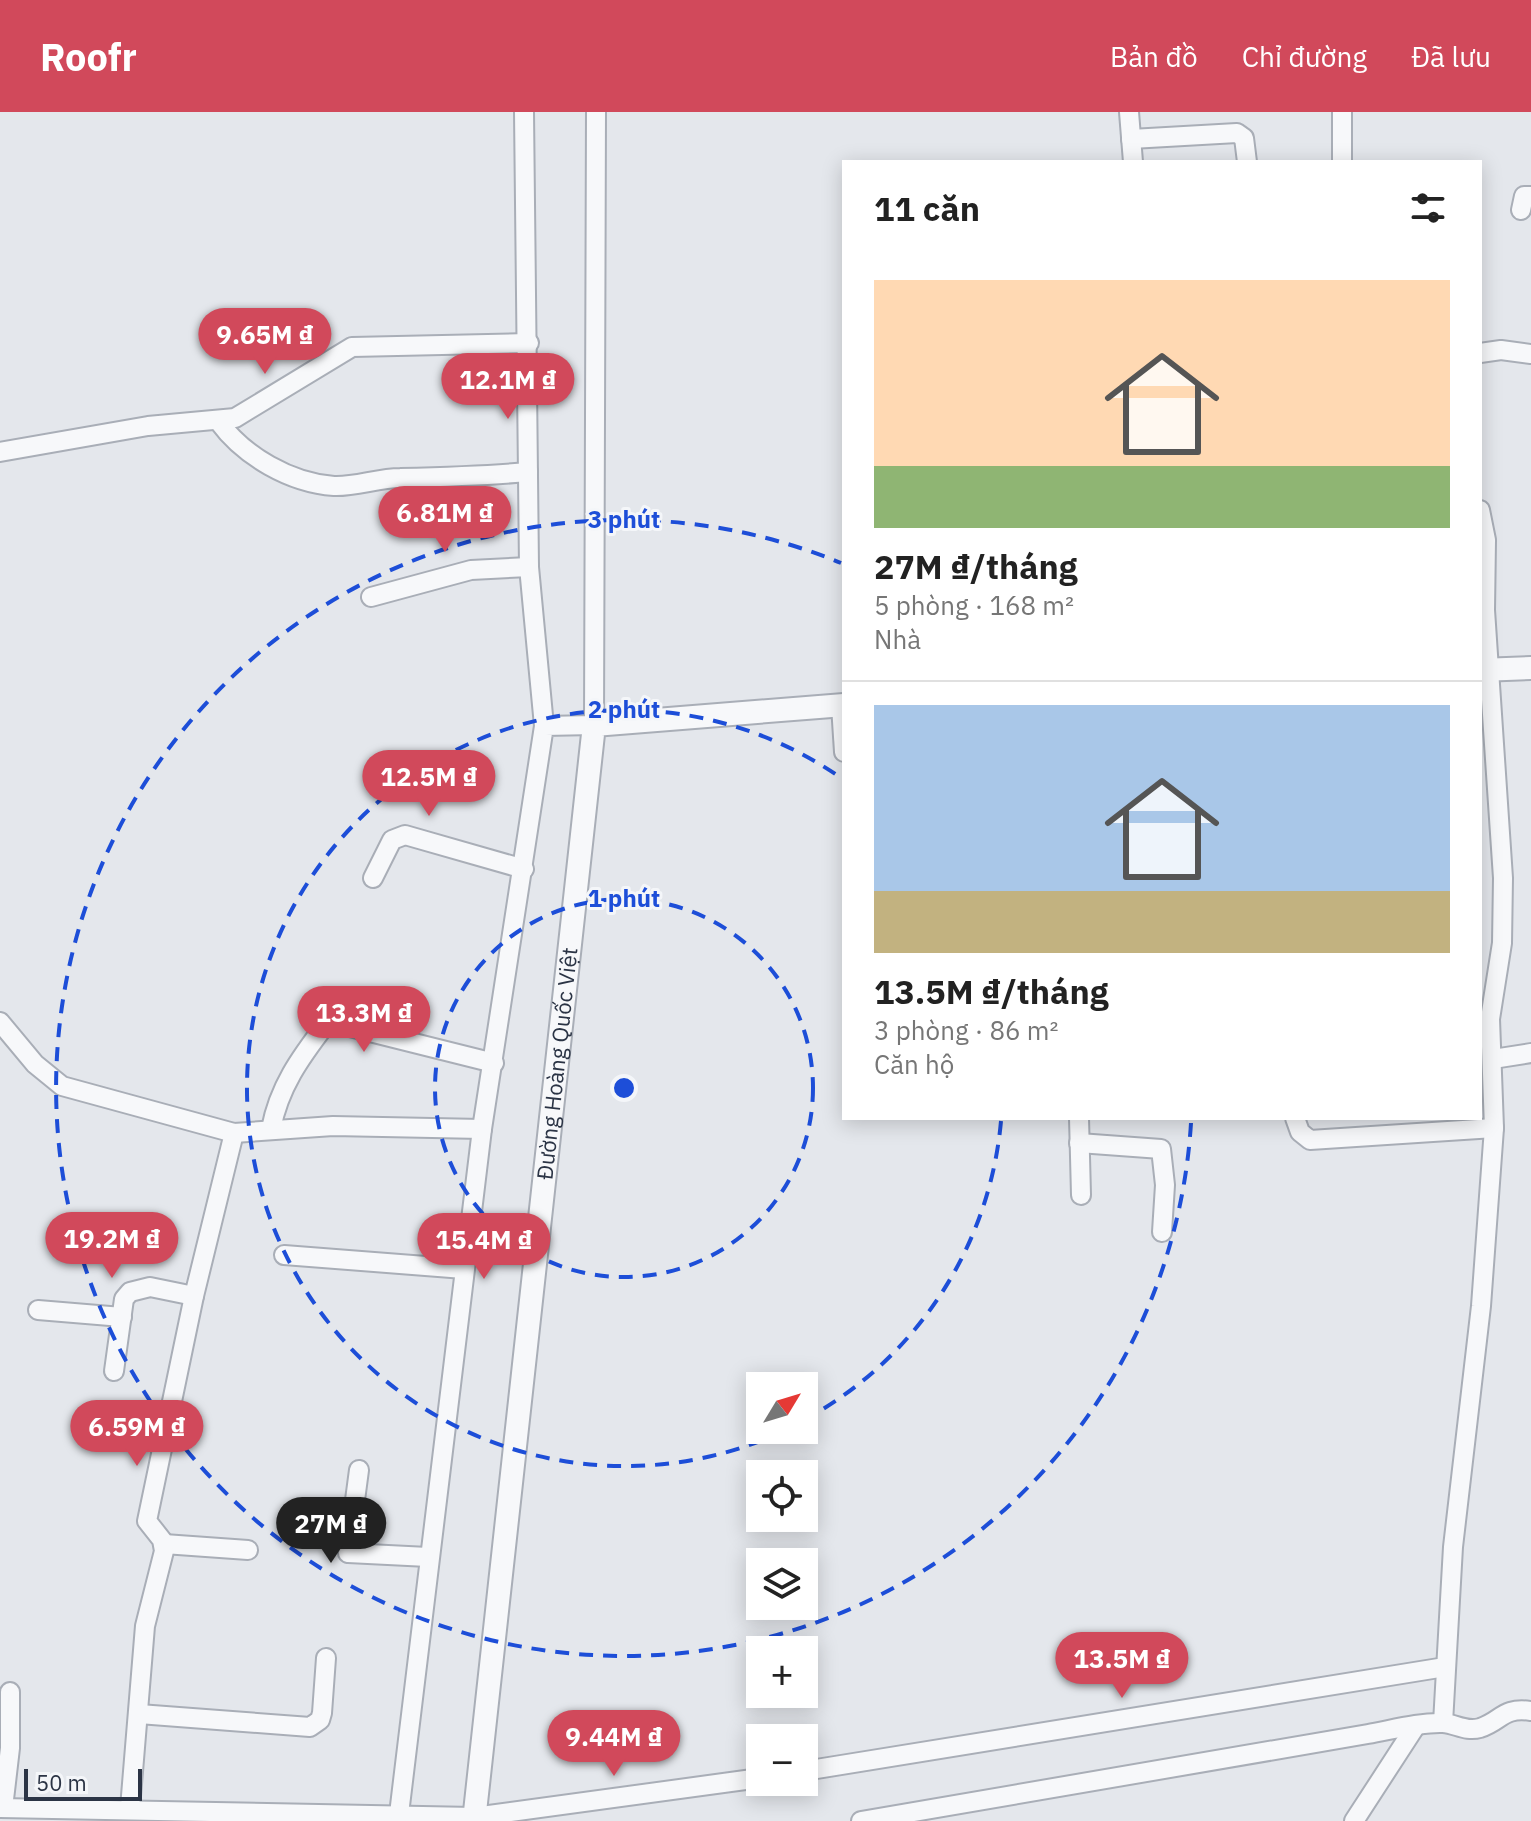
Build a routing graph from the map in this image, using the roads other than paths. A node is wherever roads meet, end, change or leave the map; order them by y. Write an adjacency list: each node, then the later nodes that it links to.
1 (524, 112): 9 (street)
2 (596, 112): 21 (street, Đường Hoàng Quốc Việt)
3 (1129, 112): 5 (street)
4 (1342, 112): 8 (street)
5 (1131, 139): 6 (street); 7 (street)
6 (1133, 160)
7 (1247, 160)
8 (1342, 160)
9 (529, 343): 12 (street); 14 (street)
10 (1482, 353): 11 (street)
11 (1531, 354)
12 (219, 422): 13 (street); 14 (street)
13 (0, 452)
14 (528, 472): 16 (street)
15 (1482, 520): 19 (street)
16 (529, 567): 17 (street); 22 (street)
17 (371, 597)
18 (1531, 668): 19 (street)
19 (1484, 670): 27 (street)
20 (842, 705): 21 (street)
21 (588, 725): 22 (street); 62 (street, Đường Hoàng Quốc Việt)
22 (551, 726): 23 (street)
23 (524, 869): 24 (street); 28 (street)
24 (373, 878)
25 (0, 1022): 35 (street)
26 (1531, 1053): 27 (street)
27 (1493, 1059): 32 (street)
28 (494, 1063): 33 (street); 34 (street)
29 (1079, 1120): 36 (street)
30 (1296, 1120): 31 (street)
31 (1371, 1126): 32 (street)
32 (1494, 1128): 50 (street)
33 (271, 1129): 34 (street); 35 (street)
34 (482, 1129): 40 (street)
35 (234, 1133): 41 (street)
36 (1079, 1143): 37 (street); 38 (street)
37 (1081, 1195)
38 (1162, 1232)
39 (284, 1255): 40 (street)
40 (464, 1269): 48 (street)
41 (194, 1296): 43 (street); 46 (street)
42 (38, 1310): 43 (street)
43 (122, 1317): 44 (street)
44 (114, 1371)
45 (359, 1470): 48 (street)
46 (164, 1544): 47 (street); 53 (street)
47 (248, 1550)
48 (428, 1557): 61 (street)
49 (326, 1658): 53 (street)
50 (1445, 1667): 54 (street); 56 (street)
51 (10, 1692): 58 (street)
52 (1531, 1711): 54 (street)
53 (139, 1714): 59 (street)
54 (1443, 1723): 55 (street)
55 (1415, 1727): 60 (street); 64 (street)
56 (818, 1769)
57 (746, 1780): 62 (street)
58 (2, 1808): 59 (street)
59 (130, 1808): 61 (street)
60 (956, 1813): 63 (street)
61 (399, 1814): 62 (street)
62 (474, 1819)
63 (861, 1821)
64 (1354, 1821)

